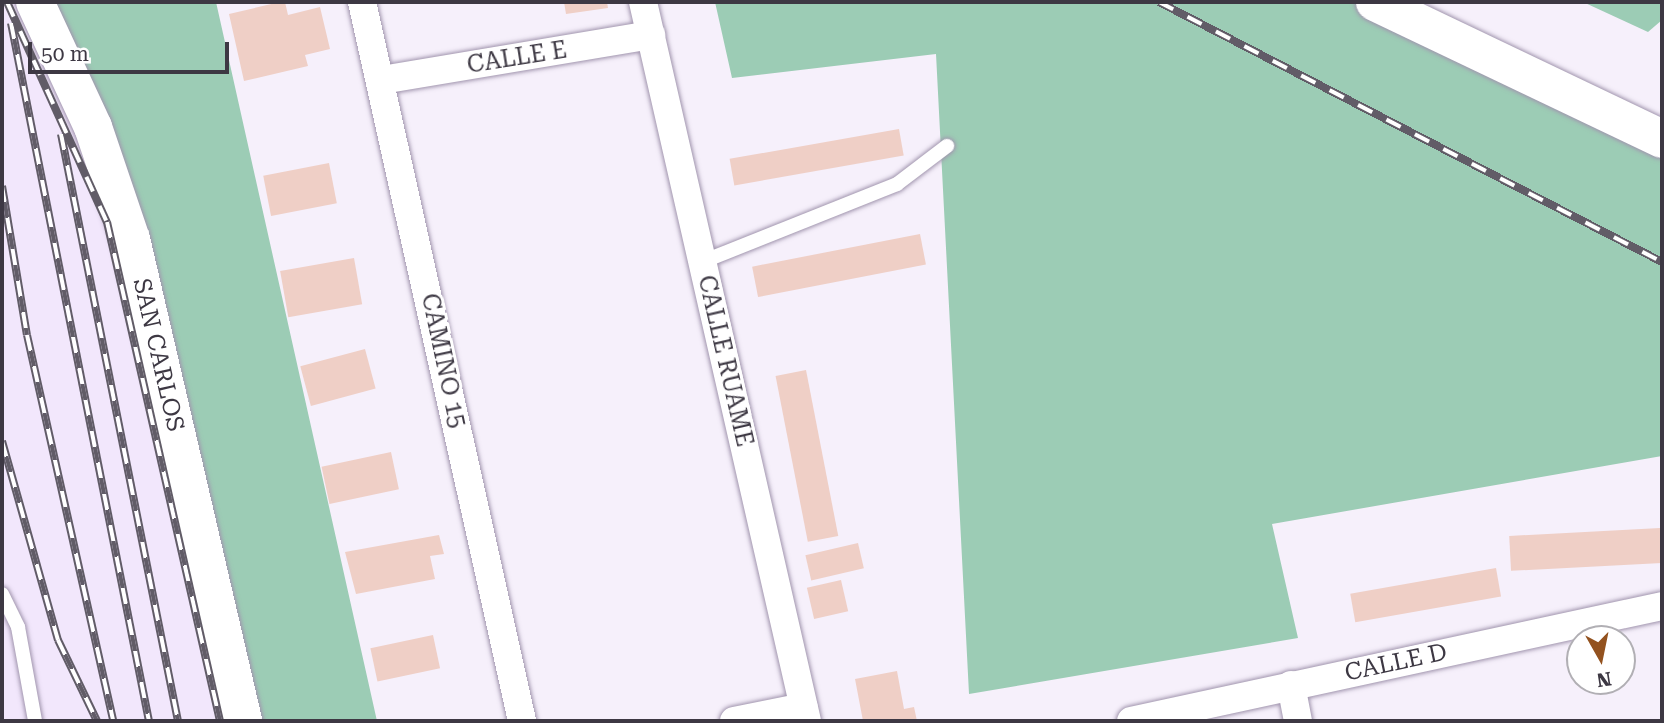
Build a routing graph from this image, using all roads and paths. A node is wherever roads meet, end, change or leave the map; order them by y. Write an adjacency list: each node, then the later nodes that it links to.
1 (35, 2): 15 (street, SAN CARLOS)
2 (362, 2): 6 (street, CAMINO 15)
3 (643, 2): 5 (street, CALLE RUAME)
4 (1375, 2): 7 (street)
5 (651, 35): 6 (street, CALLE E); 9 (street, CALLE RUAME)
6 (382, 80): 16 (street, CAMINO 15)
7 (1662, 139)
8 (947, 146): 9 (lane)
9 (702, 261): 13 (street, CALLE RUAME)
10 (2, 594): 14 (lane)
11 (1662, 606): 12 (street, CALLE D)
12 (1291, 685): 18 (street, CALLE D); 19 (street)
13 (805, 714): 17 (street)
14 (35, 721)
15 (243, 721)
16 (522, 721)
17 (734, 721)
18 (1131, 721)
19 (1298, 721)

